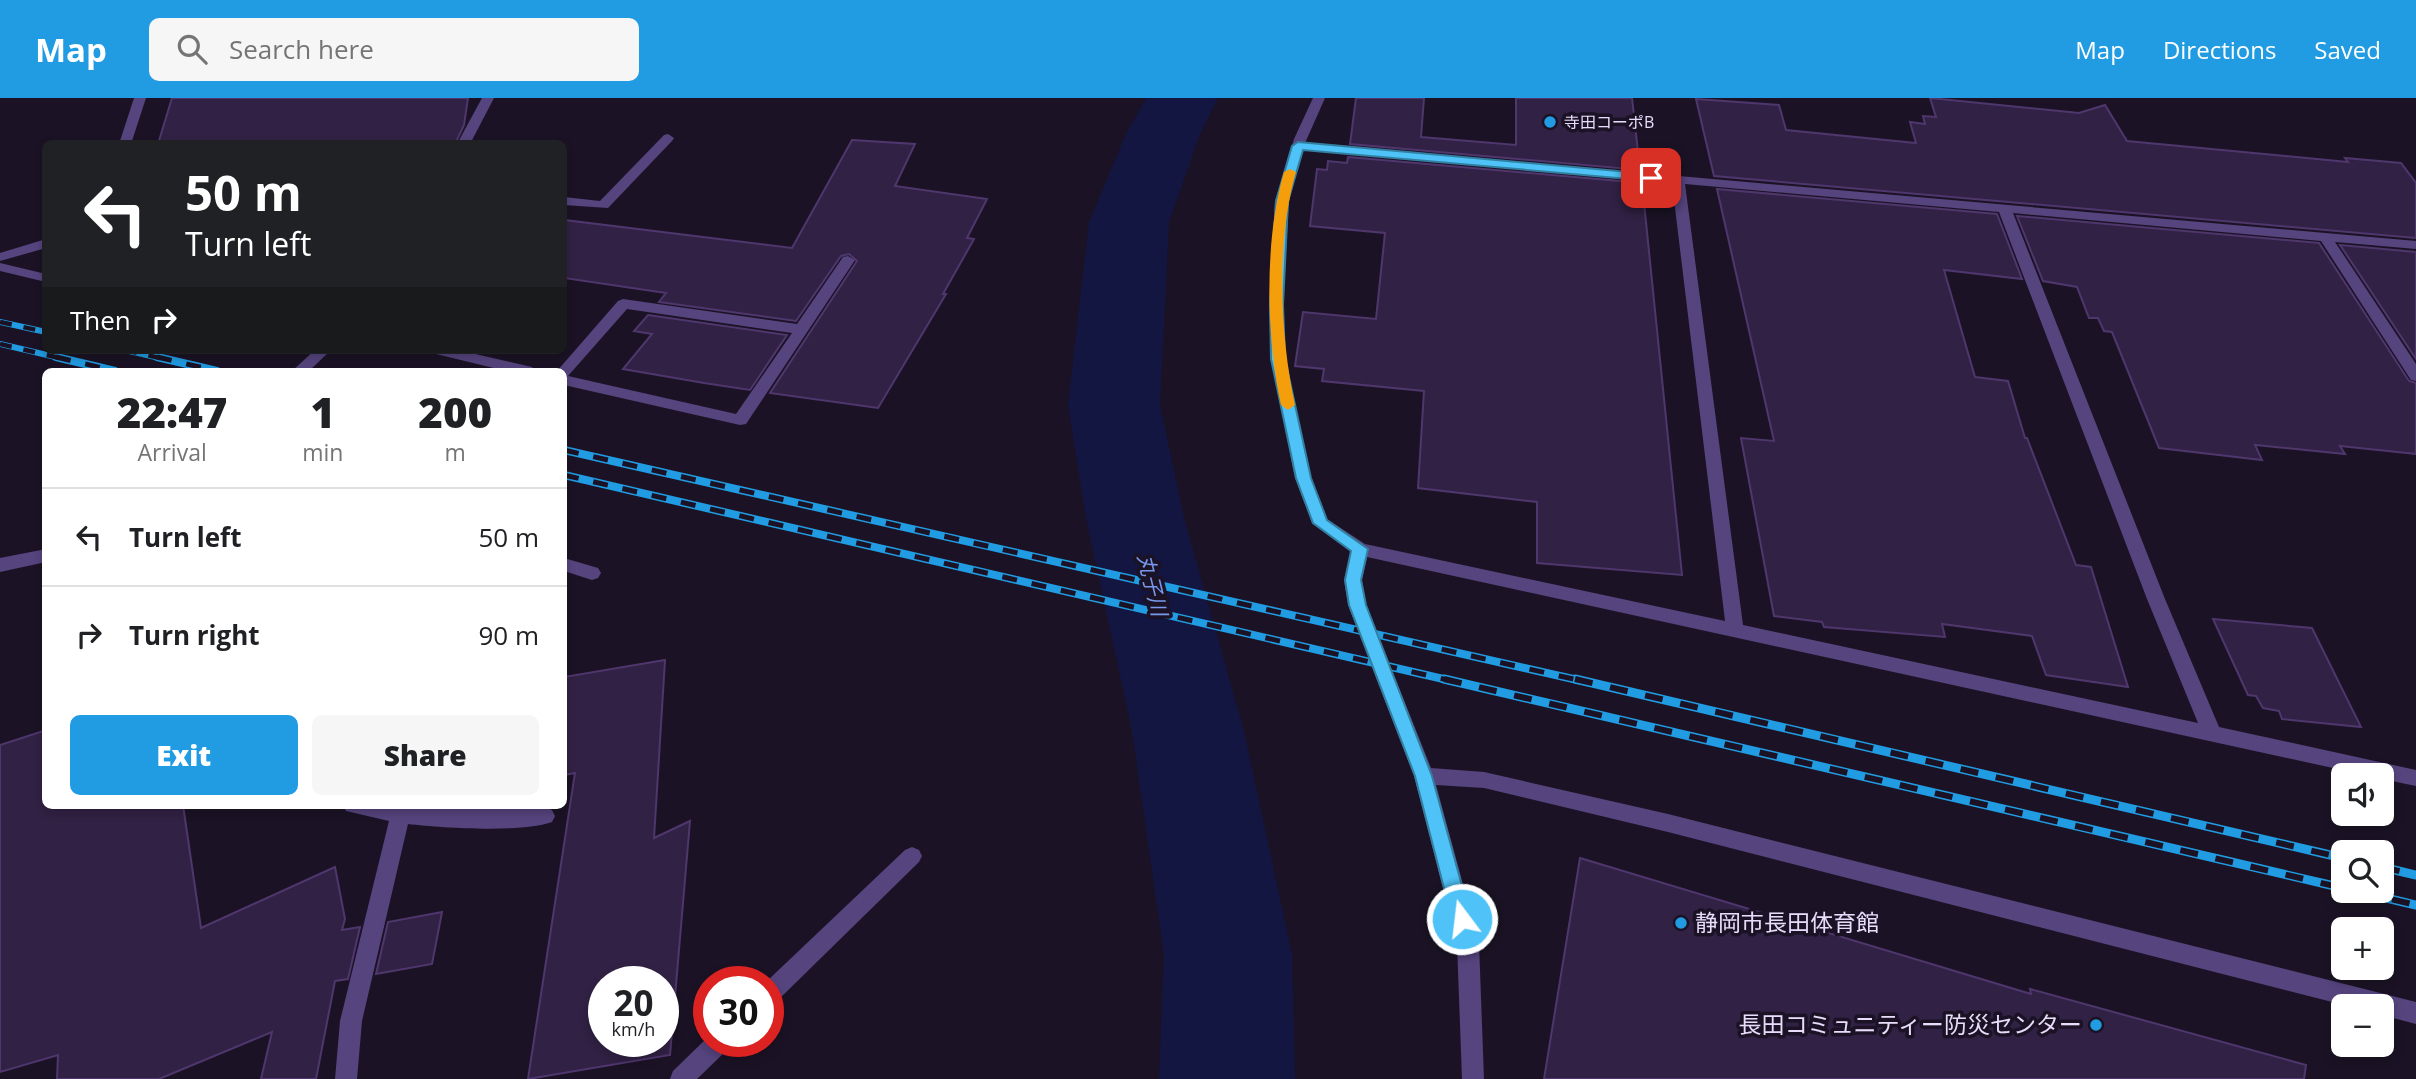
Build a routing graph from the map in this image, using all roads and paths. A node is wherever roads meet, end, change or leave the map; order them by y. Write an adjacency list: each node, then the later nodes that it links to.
1 (140, 98): 5 (street)
2 (488, 98): 6 (street)
3 (1319, 98): 7 (street)
4 (668, 138): 9 (street)
5 (126, 140)
6 (465, 140)
7 (1298, 146): 8 (street); 26 (street)
8 (1678, 180): 10 (street); 31 (street)
9 (567, 201)
10 (2004, 208): 11 (street); 32 (street)
11 (2326, 238): 13 (street); 24 (street)
12 (42, 244): 14 (street)
13 (2416, 246)
14 (0, 257)
15 (848, 260): 18 (street)
16 (0, 267): 17 (street)
17 (42, 277)
18 (799, 329): 23 (street); 25 (street)
19 (319, 354): 21 (street)
20 (454, 354): 22 (street)
21 (303, 368)
22 (514, 368)
23 (567, 369)
24 (2416, 376)
25 (567, 381)
26 (1360, 549): 31 (street); 33 (street)
27 (42, 556): 28 (street)
28 (0, 565)
29 (567, 566): 30 (street)
30 (592, 573)
31 (1735, 632): 32 (street)
32 (2213, 734): 34 (street)
33 (1423, 776): 40 (street); 44 (street)
34 (2416, 778)
35 (371, 809): 36 (street)
36 (400, 816): 37 (street); 42 (street)
37 (544, 816)
38 (912, 856): 39 (street)
39 (784, 980)
40 (2416, 1013)
41 (704, 1057): 43 (street)
42 (346, 1079)
43 (681, 1079)
44 (1473, 1079)

